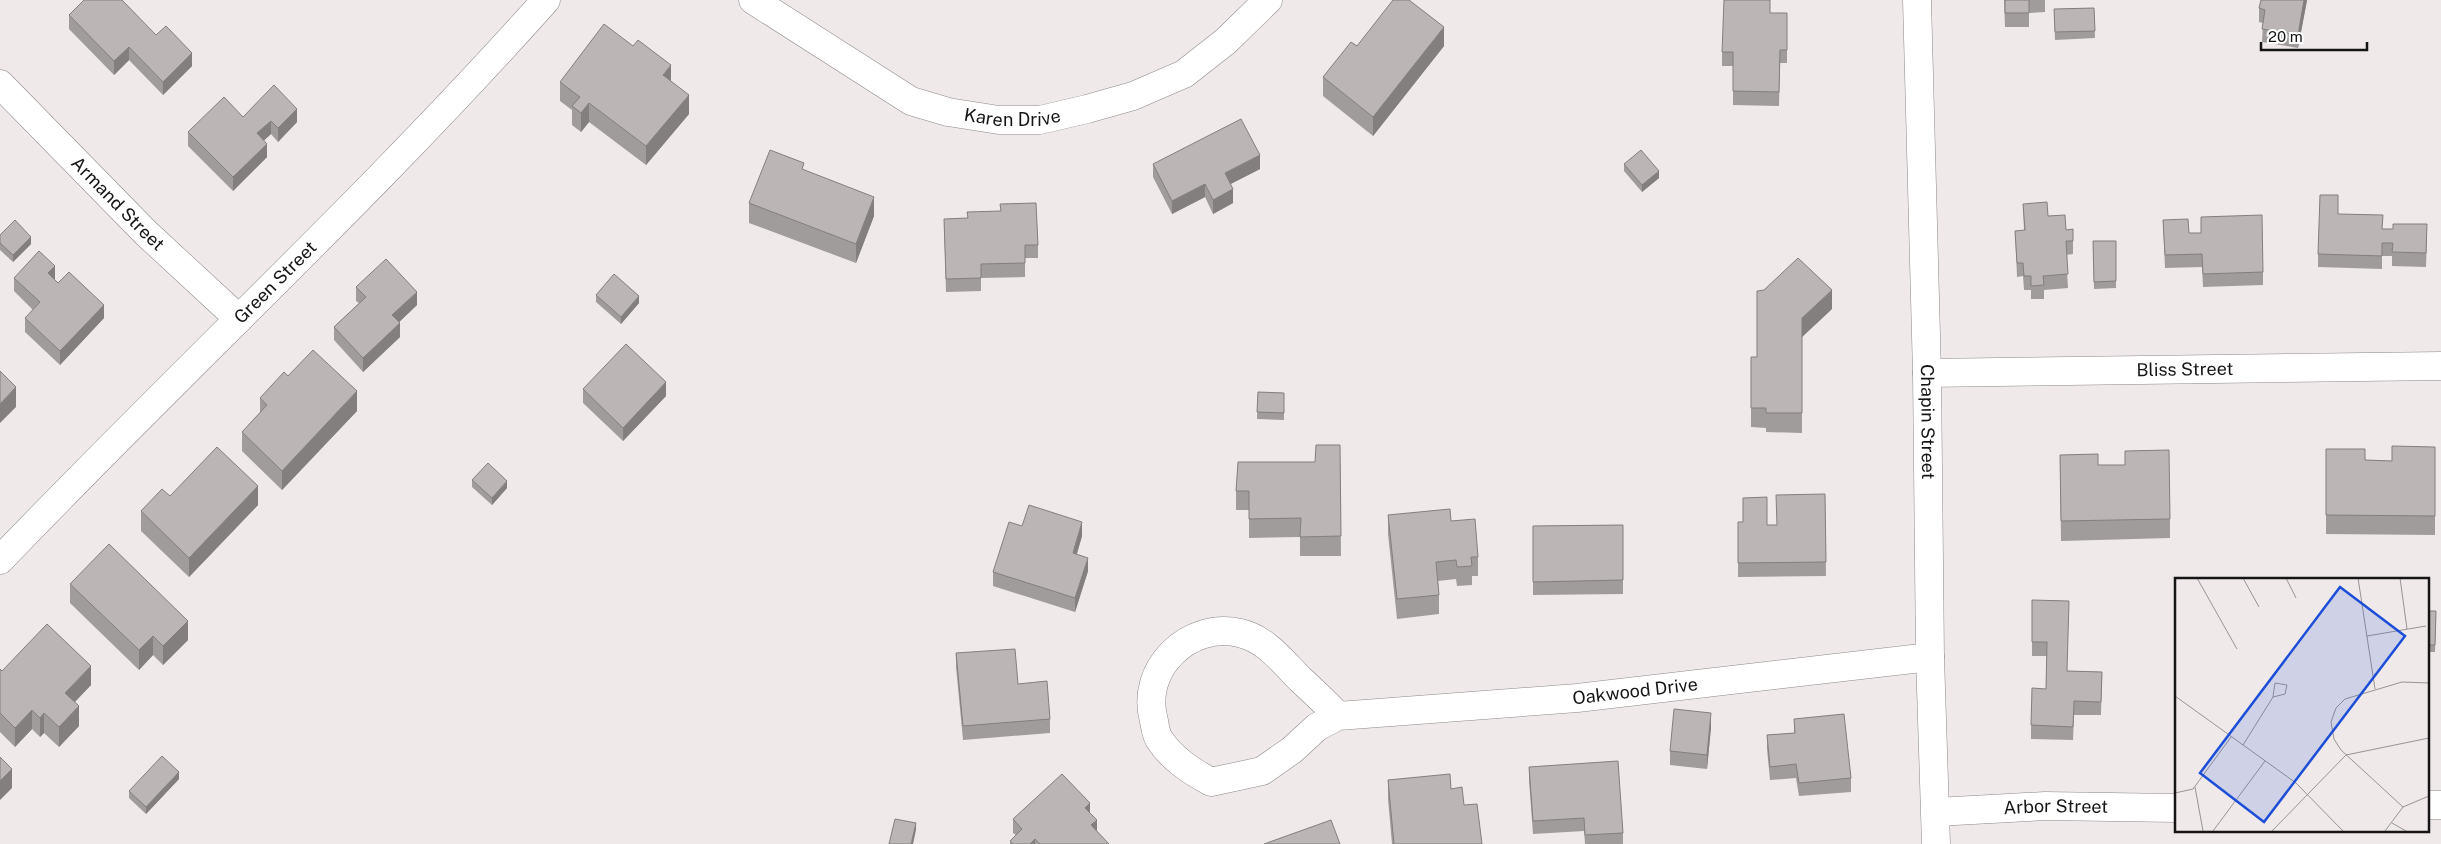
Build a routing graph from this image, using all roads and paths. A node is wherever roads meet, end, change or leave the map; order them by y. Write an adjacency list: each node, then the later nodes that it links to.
1 (546, 0): 6 (street, Green Street)
2 (753, 0): 3 (street, Karen Drive)
3 (1268, 0)
4 (1917, 0): 8 (street, Chapin Street)
5 (0, 84): 6 (street, Armand Street)
6 (239, 319): 9 (street, Green Street)
7 (2441, 366): 8 (street, Bliss Street)
8 (1927, 373): 10 (street, Chapin Street)
9 (0, 560)
10 (1930, 657): 11 (street, Oakwood Drive); 15 (street, Chapin Street)
11 (1338, 716): 11 (street, Oakwood Drive)
12 (2428, 805): 13 (street)
13 (2441, 805)
14 (2175, 808): 15 (street, Arbor Street)
15 (1936, 812): 16 (street, Chapin Street)
16 (1936, 844)

